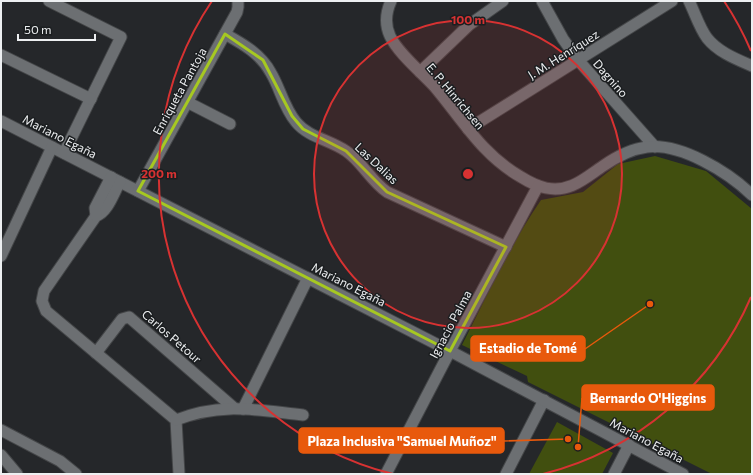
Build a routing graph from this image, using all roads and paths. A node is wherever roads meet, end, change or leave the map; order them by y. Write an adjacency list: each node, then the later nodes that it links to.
1 (49, 1): 13 (street)
2 (391, 1): 12 (street, E. P. Hinrichsen)
3 (502, 1): 12 (street)
4 (542, 1): 10 (street, Dagnino)
5 (672, 1): 10 (street, J. M. Henríquez)
6 (689, 1): 11 (street)
7 (238, 2): 8 (street, Enriqueta Pantoja)
8 (225, 34): 14 (street, Enriqueta Pantoja); 25 (street, Las Dalias)
9 (1, 55): 13 (street)
10 (578, 60): 17 (street, J. M. Henríquez); 19 (street, Dagnino)
11 (752, 66)
12 (420, 72): 17 (street, E. P. Hinrichsen)
13 (91, 99): 20 (street)
14 (187, 102): 16 (street); 23 (street, Enriqueta Pantoja)
15 (1, 120): 18 (street, Mariano Egaña)
16 (230, 124)
17 (468, 130): 22 (street, E. P. Hinrichsen)
18 (52, 147): 20 (street, Mariano Egaña); 26 (street)
19 (655, 147): 22 (street); 24 (street)
20 (64, 153): 21 (street, Mariano Egaña)
21 (116, 179): 23 (street, Mariano Egaña); 29 (street)
22 (538, 186): 25 (street, Ignacio Palma)
23 (138, 191): 27 (street, Mariano Egaña)
24 (752, 195)
25 (506, 247): 28 (street, Ignacio Palma)
26 (1, 256)
27 (308, 278): 28 (street, Mariano Egaña); 31 (street)
28 (450, 350): 30 (street, Mariano Egaña); 40 (street, Ignacio Palma)
29 (96, 353): 31 (street, Carlos Petour); 33 (street)
30 (544, 400): 35 (street, Mariano Egaña); 41 (street)
31 (239, 409): 32 (street); 33 (street)
32 (303, 415)
33 (176, 420): 39 (street)
34 (1, 430): 38 (street)
35 (629, 445): 42 (street); 43 (street, Mariano Egaña)
36 (1, 455): 37 (street)
37 (17, 474)
38 (76, 474)
39 (179, 474)
40 (386, 474)
41 (506, 474)
42 (614, 474)
43 (683, 474)

